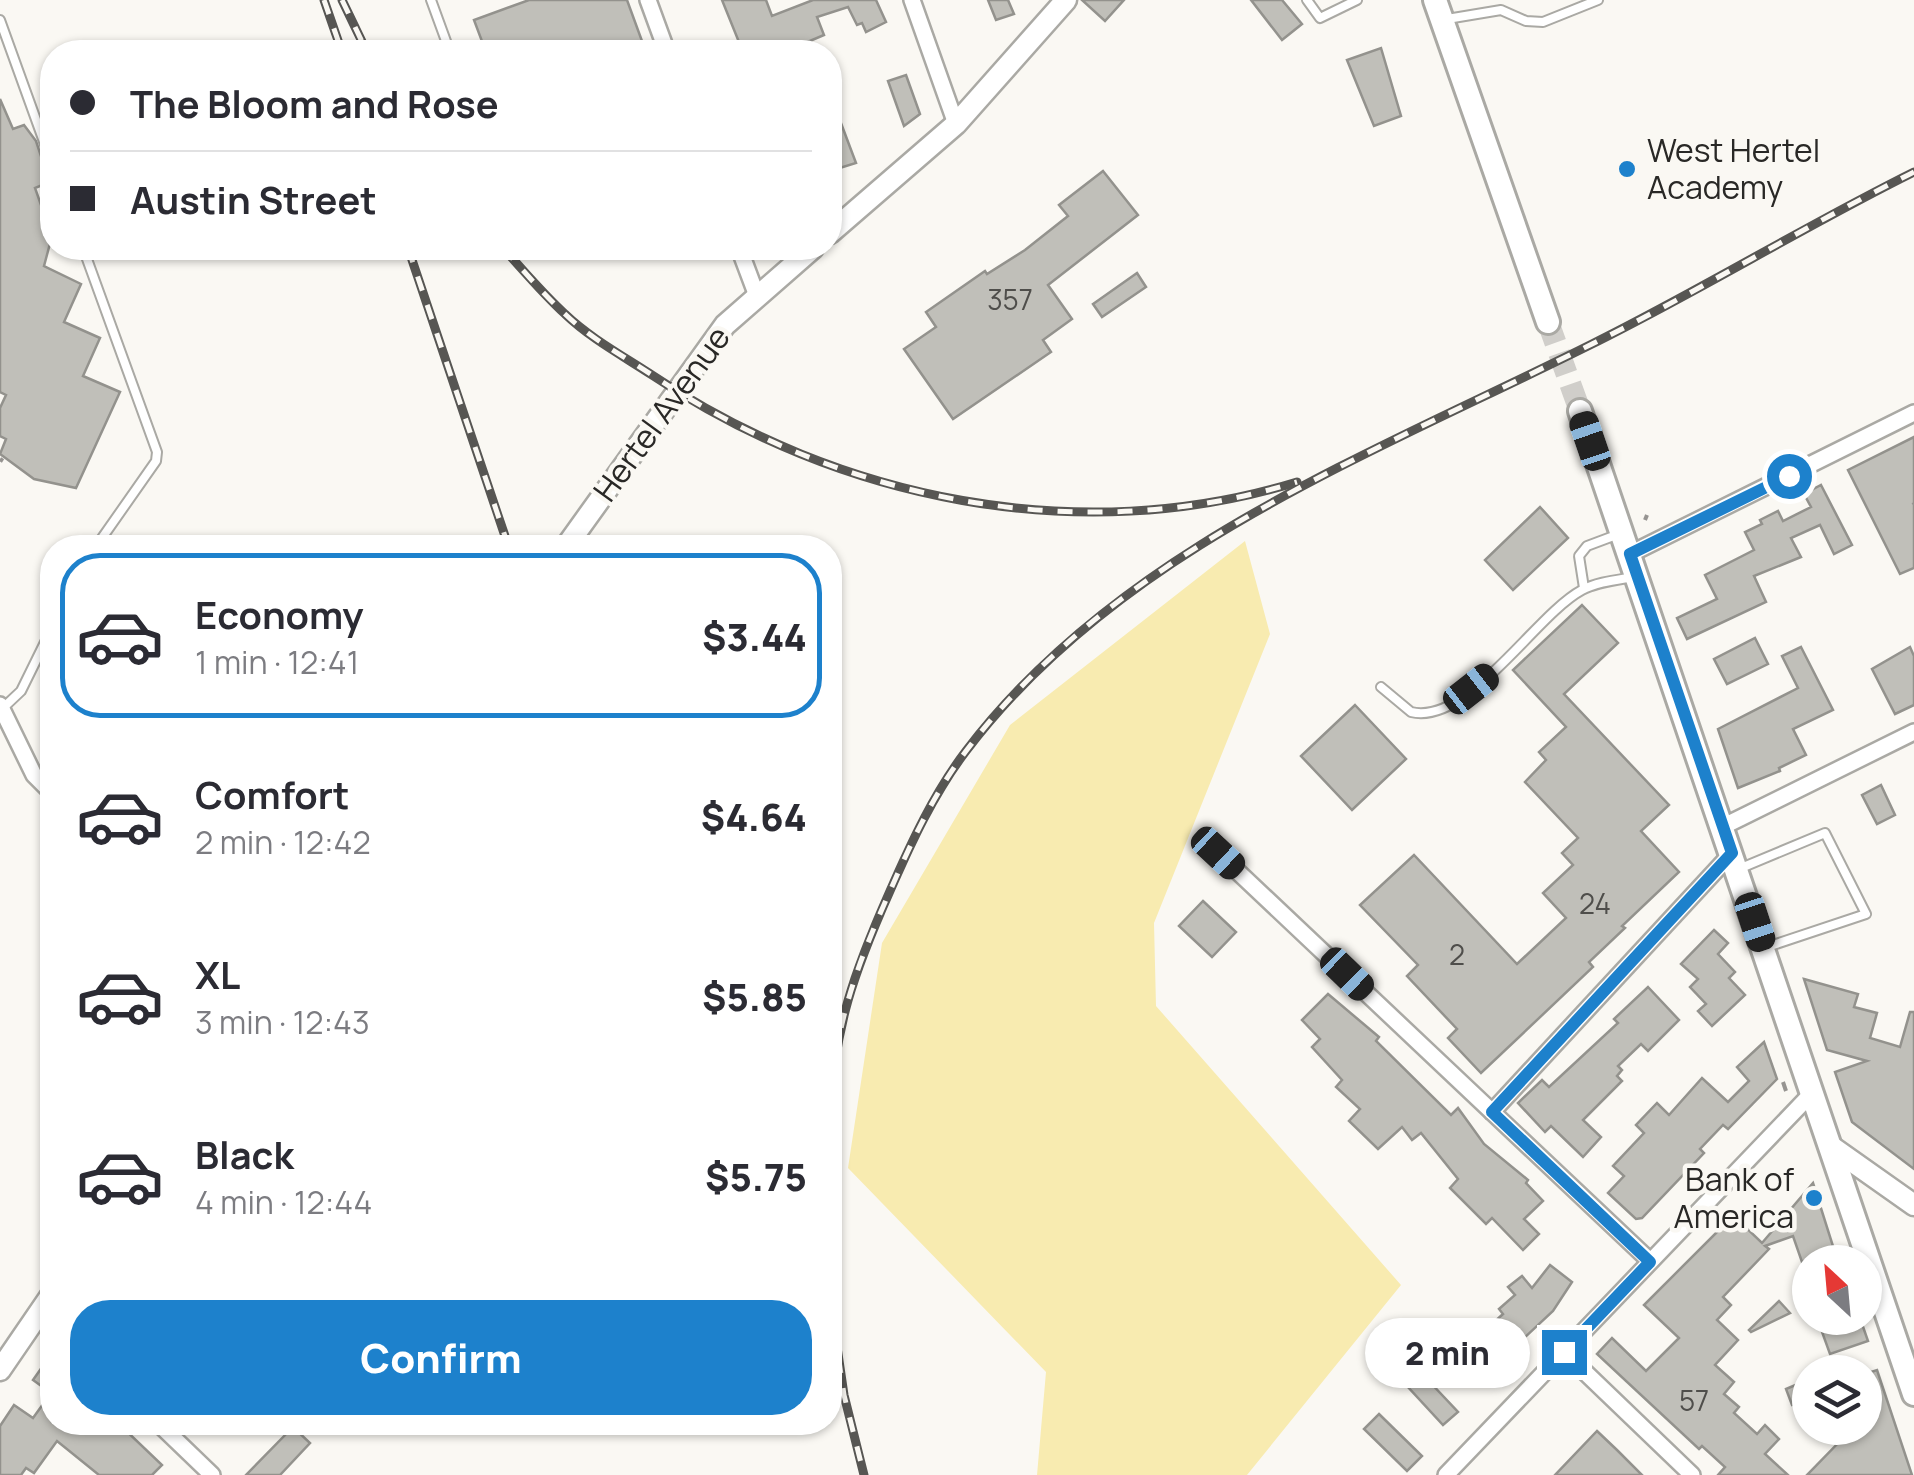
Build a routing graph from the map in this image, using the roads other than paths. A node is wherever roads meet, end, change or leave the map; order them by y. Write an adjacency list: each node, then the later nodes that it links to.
1 (432, 0): 12 (lane)
2 (648, 0): 13 (street)
3 (912, 0): 14 (street)
4 (1066, 0): 14 (street)
5 (1307, 0): 6 (lane)
6 (1357, 0)
7 (1497, 0): 10 (lane)
8 (1598, 0): 10 (lane)
9 (1439, 10): 10 (lane); 21 (main road)
10 (1502, 10)
11 (0, 20): 15 (lane)
12 (446, 40)
13 (663, 40)
14 (956, 124): 16 (street)
15 (40, 131)
16 (842, 222)
17 (87, 260): 24 (lane)
18 (743, 260): 20 (street)
19 (799, 260): 20 (street, Hertel Avenue)
20 (756, 296): 25 (street, Hertel Avenue)
21 (1548, 322)
22 (1580, 410): 26 (main road)
23 (1914, 413): 26 (street)
24 (104, 535)
25 (574, 535)
26 (1631, 554): 27 (lane); 27 (lane); 34 (main road)
27 (1584, 588): 29 (lane)
28 (40, 653): 30 (lane)
29 (1381, 687)
30 (1, 707): 32 (street)
31 (1914, 732): 34 (street)
32 (6, 735): 33 (street)
33 (40, 781)
34 (1722, 828): 36 (main road)
35 (1218, 853): 39 (street)
36 (1734, 861): 37 (main road); 37 (lane); 39 (street)
37 (1764, 948): 38 (main road)
38 (1812, 1092): 40 (main road); 42 (street)
39 (1492, 1112): 42 (street)
40 (1829, 1145): 41 (street); 46 (main road)
41 (1914, 1205)
42 (1650, 1262): 44 (street)
43 (40, 1321): 45 (street)
44 (1564, 1352): 49 (street); 50 (street)
45 (0, 1370)
46 (1914, 1394)
47 (170, 1435): 48 (street)
48 (212, 1475)
49 (1446, 1475)
50 (1692, 1475)

